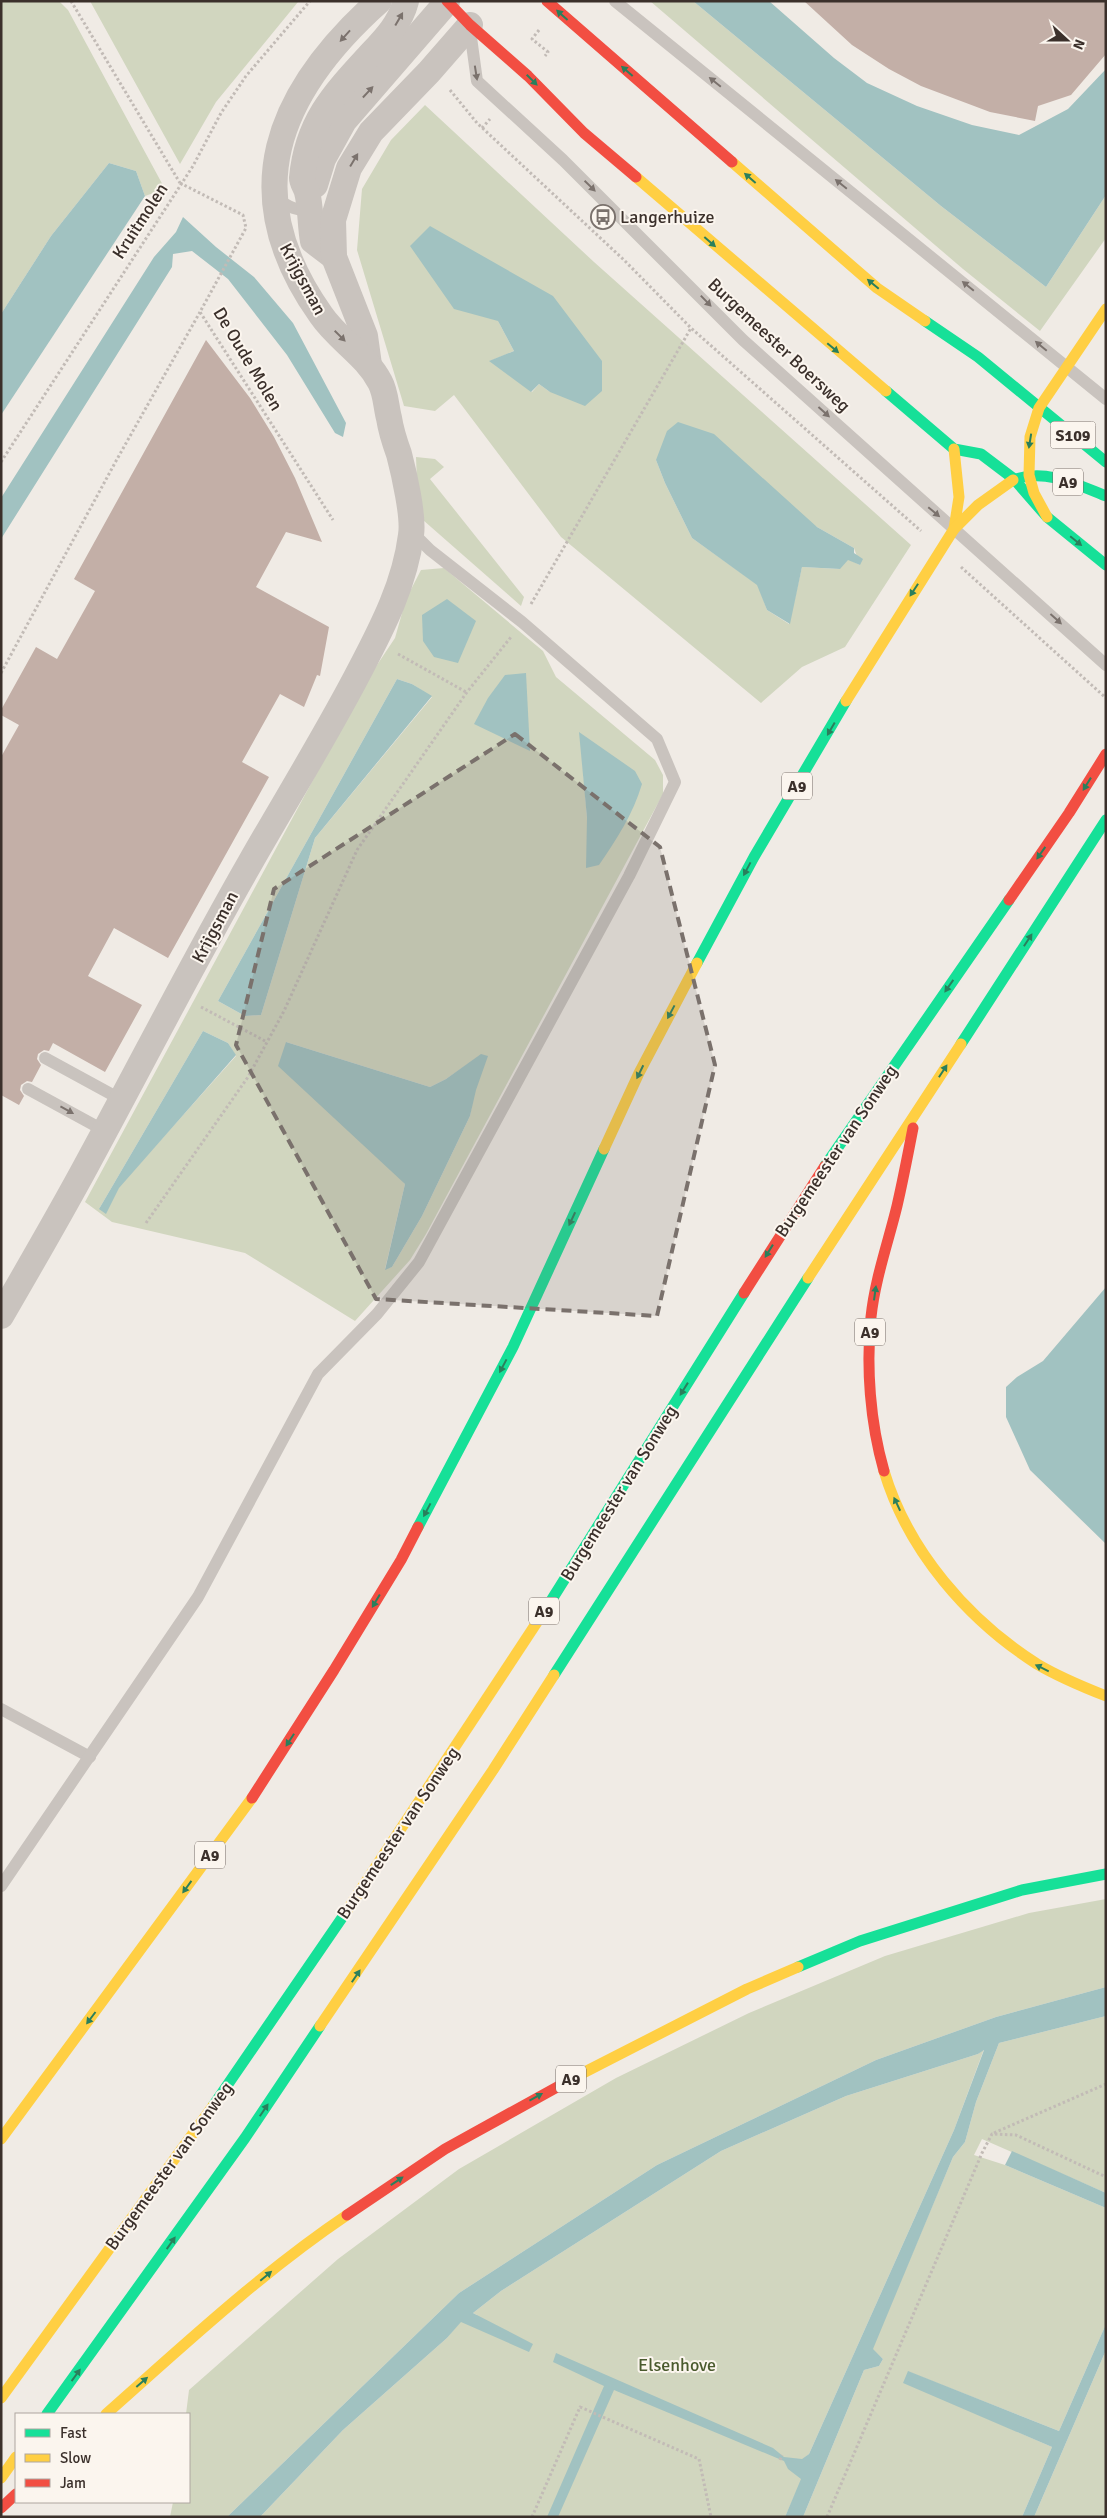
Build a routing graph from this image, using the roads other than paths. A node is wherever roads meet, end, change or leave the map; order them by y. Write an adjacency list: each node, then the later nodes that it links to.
1 (379, 1): 7 (street, Krijgsman, one-way to 7)
2 (406, 1): 8 (street, Krijgsman, one-way to 2)
3 (547, 1): 17 (main road, S109, one-way to 3)
4 (615, 1): 15 (lane, one-way to 4)
5 (447, 2): 6 (main road, Burgemeester Boersweg); 11 (street, one-way to 5)
6 (470, 25): 9 (street, Krijgsman, one-way to 6); 18 (main road, Burgemeester Boersweg, one-way to 18); 24 (lane, Burgemeester Boersweg, one-way to 24)
7 (282, 138): 8 (lane); 10 (street, Krijgsman)
8 (307, 154): 11 (street, Krijgsman)
9 (342, 192): 11 (lane); 12 (street, Krijgsman)
10 (275, 196): 11 (lane); 14 (street, Krijgsman, one-way to 14)
11 (308, 201): 12 (street, Krijgsman)
12 (334, 257): 14 (street, Krijgsman)
13 (1106, 309): 15 (main road, A9)
14 (369, 364): 25 (street, Krijgsman)
15 (1066, 368): 16 (lane); 17 (main road, A9)
16 (1106, 399)
17 (1039, 408): 19 (main road, S109); 20 (main road, A9, one-way to 20)
18 (954, 449): 21 (main road); 24 (main road, A9)
19 (1106, 462)
20 (1029, 475): 21 (main road, A9); 22 (main road, A9); 23 (main road, A9)
21 (1014, 479): 23 (main road); 24 (main road, A9)
22 (1106, 496)
23 (1047, 517): 26 (main road, one-way to 26)
24 (954, 529): 27 (lane, Burgemeester Boersweg, one-way to 27); 41 (main road, A9, one-way to 41)
25 (412, 532): 32 (street, Krijgsman); 38 (lane)
26 (1106, 565)
27 (1106, 665)
28 (1106, 754): 42 (main road, Burgemeester van Sonweg / A9, one-way to 42)
29 (1106, 820): 33 (main road, A9, one-way to 29)
30 (45, 1058): 32 (lane)
31 (28, 1089): 34 (lane, one-way to 34)
32 (122, 1100): 34 (street, Krijgsman)
33 (916, 1112): 36 (main road, A9, one-way to 33); 43 (main road, A9, one-way to 33)
34 (105, 1131): 35 (street, Krijgsman)
35 (1, 1316)
36 (1106, 1696)
37 (1, 1709): 38 (lane)
38 (90, 1757): 40 (lane)
39 (1106, 1874): 44 (main road, A9, one-way to 39)
40 (1, 1886)
41 (1, 2139)
42 (1, 2398)
43 (48, 2413)
44 (107, 2413)
45 (15, 2458): 46 (main road)
46 (1, 2478)
47 (15, 2495): 48 (main road)
48 (1, 2508)

